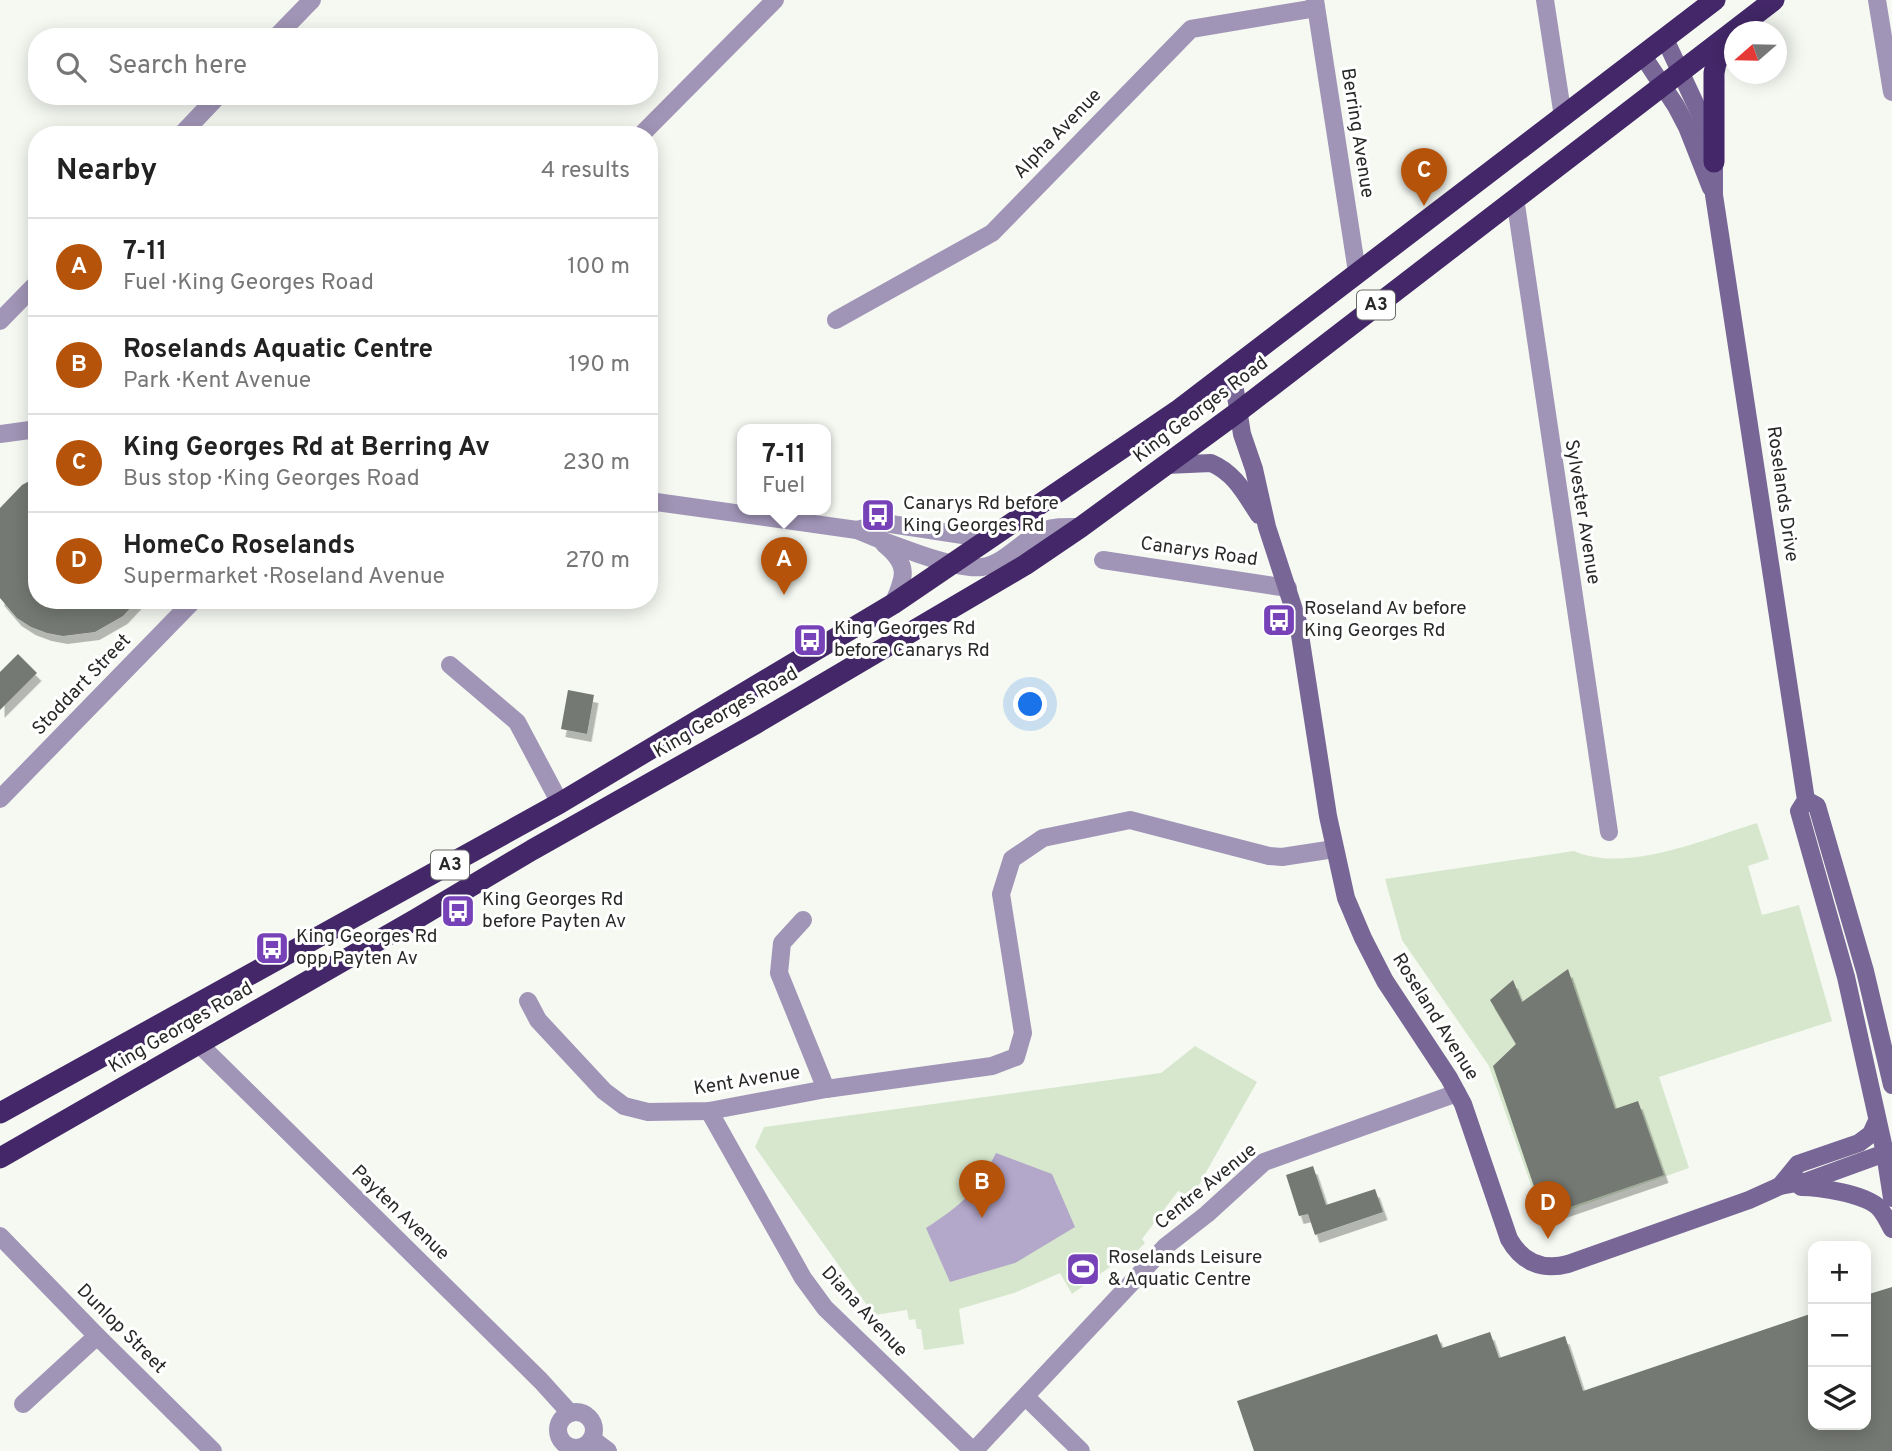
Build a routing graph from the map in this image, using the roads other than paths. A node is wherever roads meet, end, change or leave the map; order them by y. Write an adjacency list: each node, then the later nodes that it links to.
1 (312, 0): 9 (street)
2 (775, 0): 20 (street)
3 (1545, 0): 18 (street)
4 (1716, 0): 10 (highway, King Georges Road / A3)
5 (1774, 0): 8 (highway, King Georges Road / A3)
6 (1877, 0): 16 (street)
7 (1316, 4): 24 (street, Berring Avenue); 26 (street, Alpha Avenue)
8 (1747, 21)
9 (285, 28)
10 (1665, 39): 13 (highway, King Georges Road / A3); 14 (street, Roselands Drive)
11 (1724, 39): 14 (highway, King Georges Road / A3)
12 (1724, 45): 21 (highway)
13 (1643, 56): 15 (street, Roselands Drive); 18 (highway, King Georges Road / A3)
14 (1681, 71): 15 (highway, King Georges Road / A3); 21 (street, Roselands Drive)
15 (1663, 85): 22 (street, Roselands Drive); 23 (highway, King Georges Road / A3)
16 (1892, 92)
17 (209, 105): 19 (street)
18 (1563, 117): 24 (highway, King Georges Road / A3)
19 (190, 126)
20 (650, 126)
21 (1714, 162): 22 (street, Roselands Drive)
22 (1714, 195): 48 (street, Roselands Drive)
23 (1515, 198): 29 (highway, King Georges Road / A3); 50 (street, Sylvester Avenue)
24 (1357, 272): 28 (highway, King Georges Road / A3)
25 (28, 292): 27 (street)
26 (836, 320)
27 (0, 321)
28 (1232, 370): 29 (street, Roseland Avenue); 39 (highway, King Georges Road / A3)
29 (1238, 412): 32 (highway, King Georges Road / A3); 37 (street, Roseland Avenue)
30 (28, 430): 31 (street)
31 (0, 434)
32 (1166, 466): 36 (highway, King Georges Road / A3); 37 (street, Roseland Avenue)
33 (658, 502): 34 (street)
34 (737, 513)
35 (749, 515): 38 (street)
36 (1081, 527): 42 (street); 54 (highway, King Georges Road / A3)
37 (1267, 527): 43 (street, Roseland Avenue)
38 (857, 530): 39 (street); 40 (street)
39 (989, 539): 42 (highway, King Georges Road / A3)
40 (881, 541): 42 (street); 44 (street)
41 (1103, 560): 43 (street, Canarys Road)
42 (954, 563): 44 (highway, King Georges Road / A3)
43 (1288, 588): 51 (street, Roseland Avenue)
44 (893, 604): 49 (highway, King Georges Road / A3)
45 (185, 609): 47 (street, Stoddart Street)
46 (450, 665): 49 (street)
47 (0, 799)
48 (1806, 800): 55 (street, Roselands Drive); 60 (street, Roselands Drive)
49 (560, 803): 59 (highway, King Georges Road / A3)
50 (1609, 832)
51 (1334, 849): 56 (street, Kent Avenue); 57 (street, Roseland Avenue)
52 (803, 920): 56 (street)
53 (528, 1001): 58 (street, Kent Avenue)
54 (199, 1044): 63 (highway, King Georges Road / A3); 71 (street, Payten Avenue)
55 (1892, 1085)
56 (826, 1089): 58 (street, Kent Avenue)
57 (1457, 1093): 64 (street, Roseland Avenue); 69 (street, Centre Avenue)
58 (709, 1111): 76 (street, Diana Avenue)
59 (0, 1113)
60 (1884, 1127): 61 (street); 62 (street, Roselands Drive)
61 (1859, 1143): 62 (street); 64 (street, Roseland Avenue)
62 (1888, 1156): 64 (street, Roseland Avenue); 65 (street, Roselands Drive)
63 (0, 1158)
64 (1780, 1186): 66 (street)
65 (1892, 1198)
66 (1892, 1229)
67 (0, 1236): 68 (street, Dunlop Street)
68 (97, 1336): 70 (street); 74 (street, Dunlop Street)
69 (1026, 1397): 76 (street, Centre Avenue); 77 (street)
70 (23, 1404)
71 (570, 1413): 72 (street); 73 (street)
72 (592, 1439): 73 (street); 75 (street)
73 (561, 1447)
74 (213, 1451)
75 (608, 1451)
76 (973, 1451)
77 (1082, 1451)

